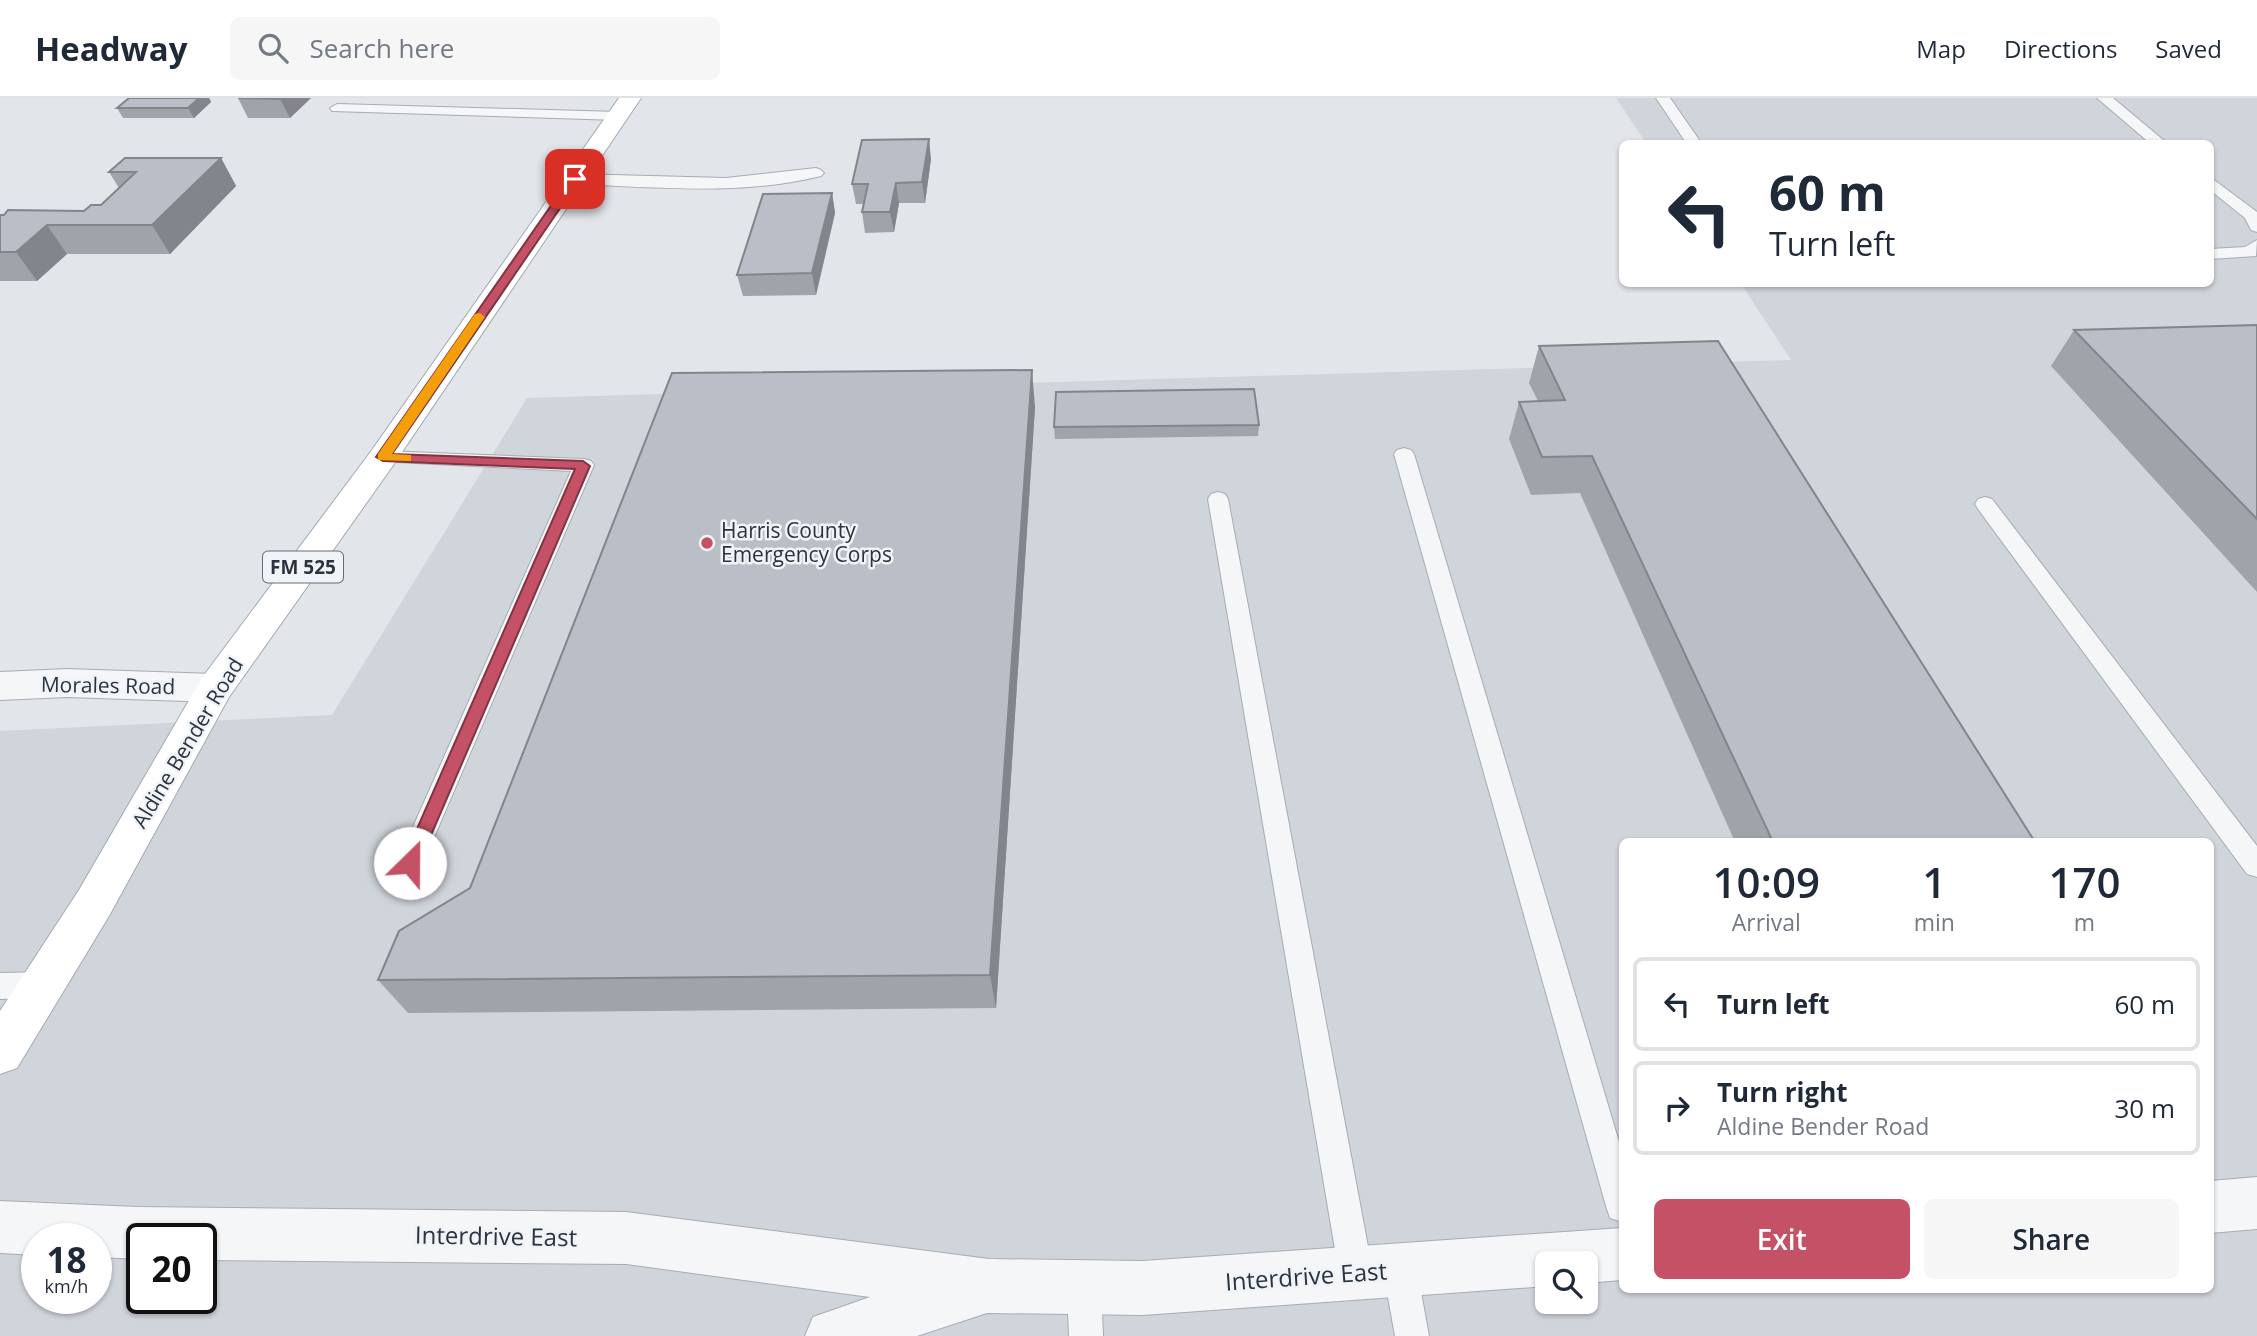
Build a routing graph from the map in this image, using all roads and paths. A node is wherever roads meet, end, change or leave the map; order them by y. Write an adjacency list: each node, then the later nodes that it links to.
1 (1664, 98): 5 (lane)
2 (2104, 98): 6 (lane)
3 (624, 107): 4 (lane); 8 (main road, Aldine Bender Road / FM 525)
4 (337, 108)
5 (1692, 140)
6 (2156, 140)
7 (816, 173): 8 (lane)
8 (575, 179): 14 (main road, Aldine Bender Road / FM 525)
9 (2214, 185): 10 (lane)
10 (2257, 227)
11 (2257, 245): 12 (lane)
12 (2214, 254)
13 (1404, 454): 24 (lane)
14 (383, 457): 18 (main road, Aldine Bender Road / FM 525); 19 (lane)
15 (1218, 499): 29 (lane)
16 (1985, 504): 20 (lane)
17 (0, 686): 18 (street, Morales Road)
18 (215, 688): 21 (main road, Aldine Bender Road / FM 525)
19 (410, 863)
20 (2257, 866)
21 (43, 985): 22 (lane); 23 (main road, Aldine Bender Road / FM 525)
22 (0, 986)
23 (0, 1052)
24 (1619, 1196)
25 (2257, 1203): 26 (street)
26 (2214, 1207)
27 (0, 1227): 30 (street, Interdrive East)
28 (1619, 1254): 29 (street, Interdrive East)
29 (1378, 1271): 31 (street, Interdrive East); 33 (lane)
30 (989, 1286): 31 (street, Interdrive East); 32 (street, Interdrive East)
31 (1085, 1312)
32 (832, 1336)
33 (1412, 1336)

